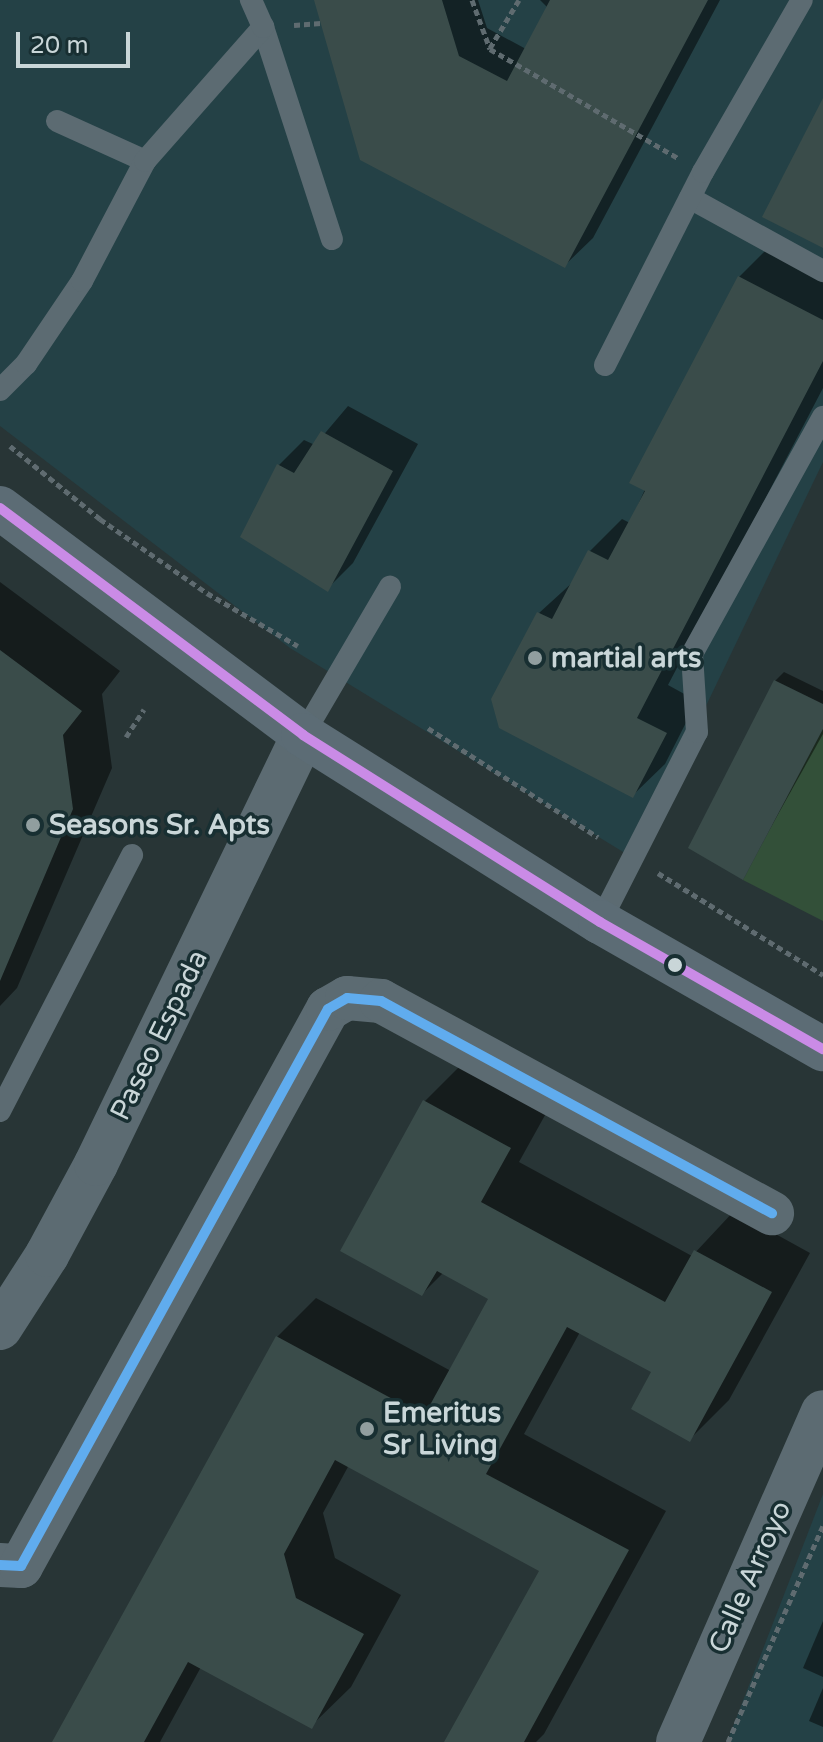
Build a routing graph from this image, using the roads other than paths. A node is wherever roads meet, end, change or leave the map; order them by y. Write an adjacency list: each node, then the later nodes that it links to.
1 (251, 0): 3 (lane)
2 (802, 0): 6 (lane)
3 (263, 27): 5 (lane); 7 (lane)
4 (57, 121): 5 (lane)
5 (145, 161): 10 (lane)
6 (690, 198): 8 (lane); 9 (lane)
7 (332, 239)
8 (823, 271)
9 (605, 365)
10 (0, 390)
11 (823, 417): 16 (lane)
12 (0, 508): 14 (main road)
13 (390, 587): 14 (lane)
14 (303, 735): 16 (main road); 20 (street, Paseo Espada)
15 (132, 855): 18 (lane)
16 (600, 922): 17 (main road)
17 (823, 1049)
18 (0, 1111)
19 (772, 1213): 22 (street)
20 (0, 1328)
21 (823, 1412): 23 (street, Calle Arroyo)
22 (0, 1565)
23 (678, 1742)

